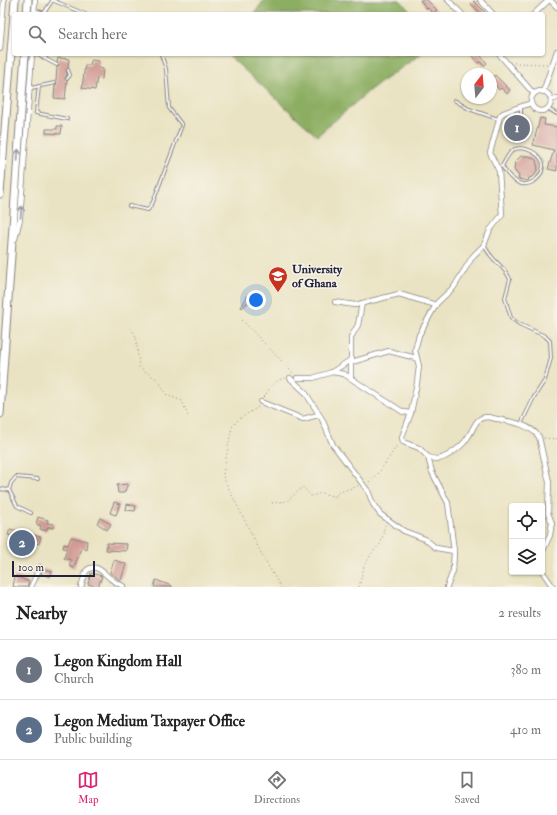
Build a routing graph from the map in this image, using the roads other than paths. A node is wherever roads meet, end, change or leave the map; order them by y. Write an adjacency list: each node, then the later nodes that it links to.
1 (4, 0): 19 (street)
2 (15, 0): 10 (highway)
3 (28, 0): 11 (highway)
4 (35, 0): 12 (street)
5 (52, 0): 13 (lane); 14 (lane)
6 (449, 0): 15 (street)
7 (480, 0): 16 (street)
8 (550, 0): 9 (street); 17 (street)
9 (557, 7)
10 (14, 12)
11 (27, 12)
12 (34, 12)
13 (46, 12)
14 (80, 12)
15 (460, 12)
16 (491, 12)
17 (536, 12)
18 (12, 40): 46 (highway)
19 (0, 49)
20 (557, 51): 33 (street)
21 (24, 56): 49 (highway, one-way to 21)
22 (32, 56): 32 (street)
23 (40, 56): 26 (lane)
24 (162, 56): 47 (lane)
25 (501, 56): 34 (street)
26 (45, 58): 27 (lane)
27 (57, 65)
28 (68, 70): 29 (lane)
29 (67, 79)
30 (55, 83): 31 (lane)
31 (39, 86): 32 (lane); 42 (lane)
32 (29, 89): 49 (street, one-way to 32)
33 (543, 92): 34 (street); 37 (street)
34 (534, 94): 38 (street)
35 (557, 98): 37 (street)
36 (454, 100): 43 (lane)
37 (551, 100): 40 (street)
38 (531, 103): 39 (street); 40 (street)
39 (521, 106): 43 (street); 44 (lane)
40 (548, 109): 41 (lane)
41 (557, 114)
42 (67, 118)
43 (498, 119): 45 (street)
44 (521, 120)
45 (499, 167): 45 (lane); 48 (street)
46 (0, 194)
47 (129, 206)
48 (484, 245): 52 (street); 63 (lane)
49 (11, 250): 61 (highway)
50 (335, 302): 51 (street)
51 (362, 303): 52 (street); 54 (street)
52 (436, 305): 53 (street)
53 (416, 358): 54 (street); 60 (street)
54 (352, 361): 55 (street); 58 (street)
55 (332, 372): 57 (street); 58 (street)
56 (290, 378): 62 (street)
57 (297, 378)
58 (351, 378): 60 (street)
59 (261, 402): 62 (street)
60 (411, 413): 64 (street)
61 (0, 414)
62 (318, 415): 70 (street)
63 (521, 425): 64 (street); 69 (street)
64 (428, 457): 70 (street)
65 (38, 479): 67 (lane)
66 (0, 489): 67 (lane)
67 (9, 490): 68 (lane)
68 (31, 513)
69 (545, 546)
70 (454, 550): 76 (street)
71 (40, 567): 74 (street)
72 (545, 575): 77 (street)
73 (123, 586): 75 (street)
74 (31, 587)
75 (81, 587)
76 (447, 587)
77 (553, 587)

